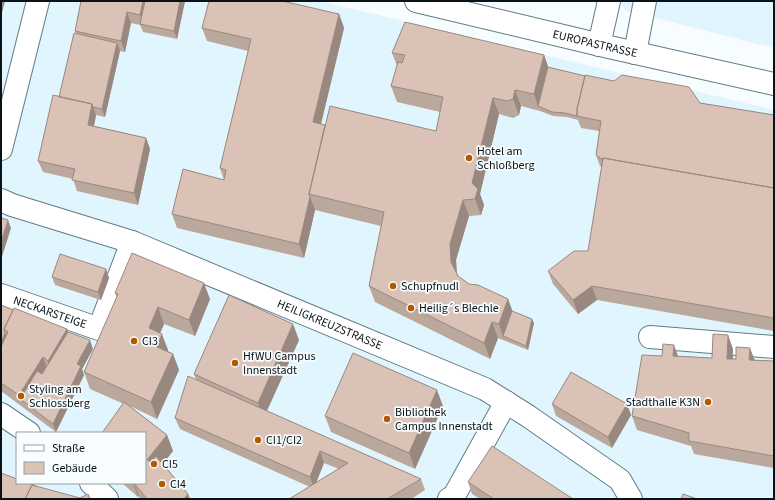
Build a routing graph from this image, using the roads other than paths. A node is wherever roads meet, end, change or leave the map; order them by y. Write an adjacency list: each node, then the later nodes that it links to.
1 (38, 1): 8 (street)
2 (416, 1): 5 (street, EUROPASTRASSE)
3 (609, 1): 5 (street)
4 (645, 1): 6 (street)
5 (599, 44): 6 (street, EUROPASTRASSE)
6 (635, 53): 7 (street, EUROPASTRASSE)
7 (774, 84)
8 (1, 149)
9 (1, 200): 10 (street, HEILIGKREUZSTRASSE)
10 (132, 242): 11 (street, NECKARSTEIGE); 14 (street, HEILIGKREUZSTRASSE)
11 (1, 295)
12 (650, 337): 13 (street)
13 (774, 347)
14 (506, 402): 19 (street); 20 (street, HEILIGKREUZSTRASSE)
15 (1, 414): 16 (street)
16 (28, 432)
17 (92, 484): 18 (street)
18 (107, 499)
19 (449, 499)
20 (631, 499)

